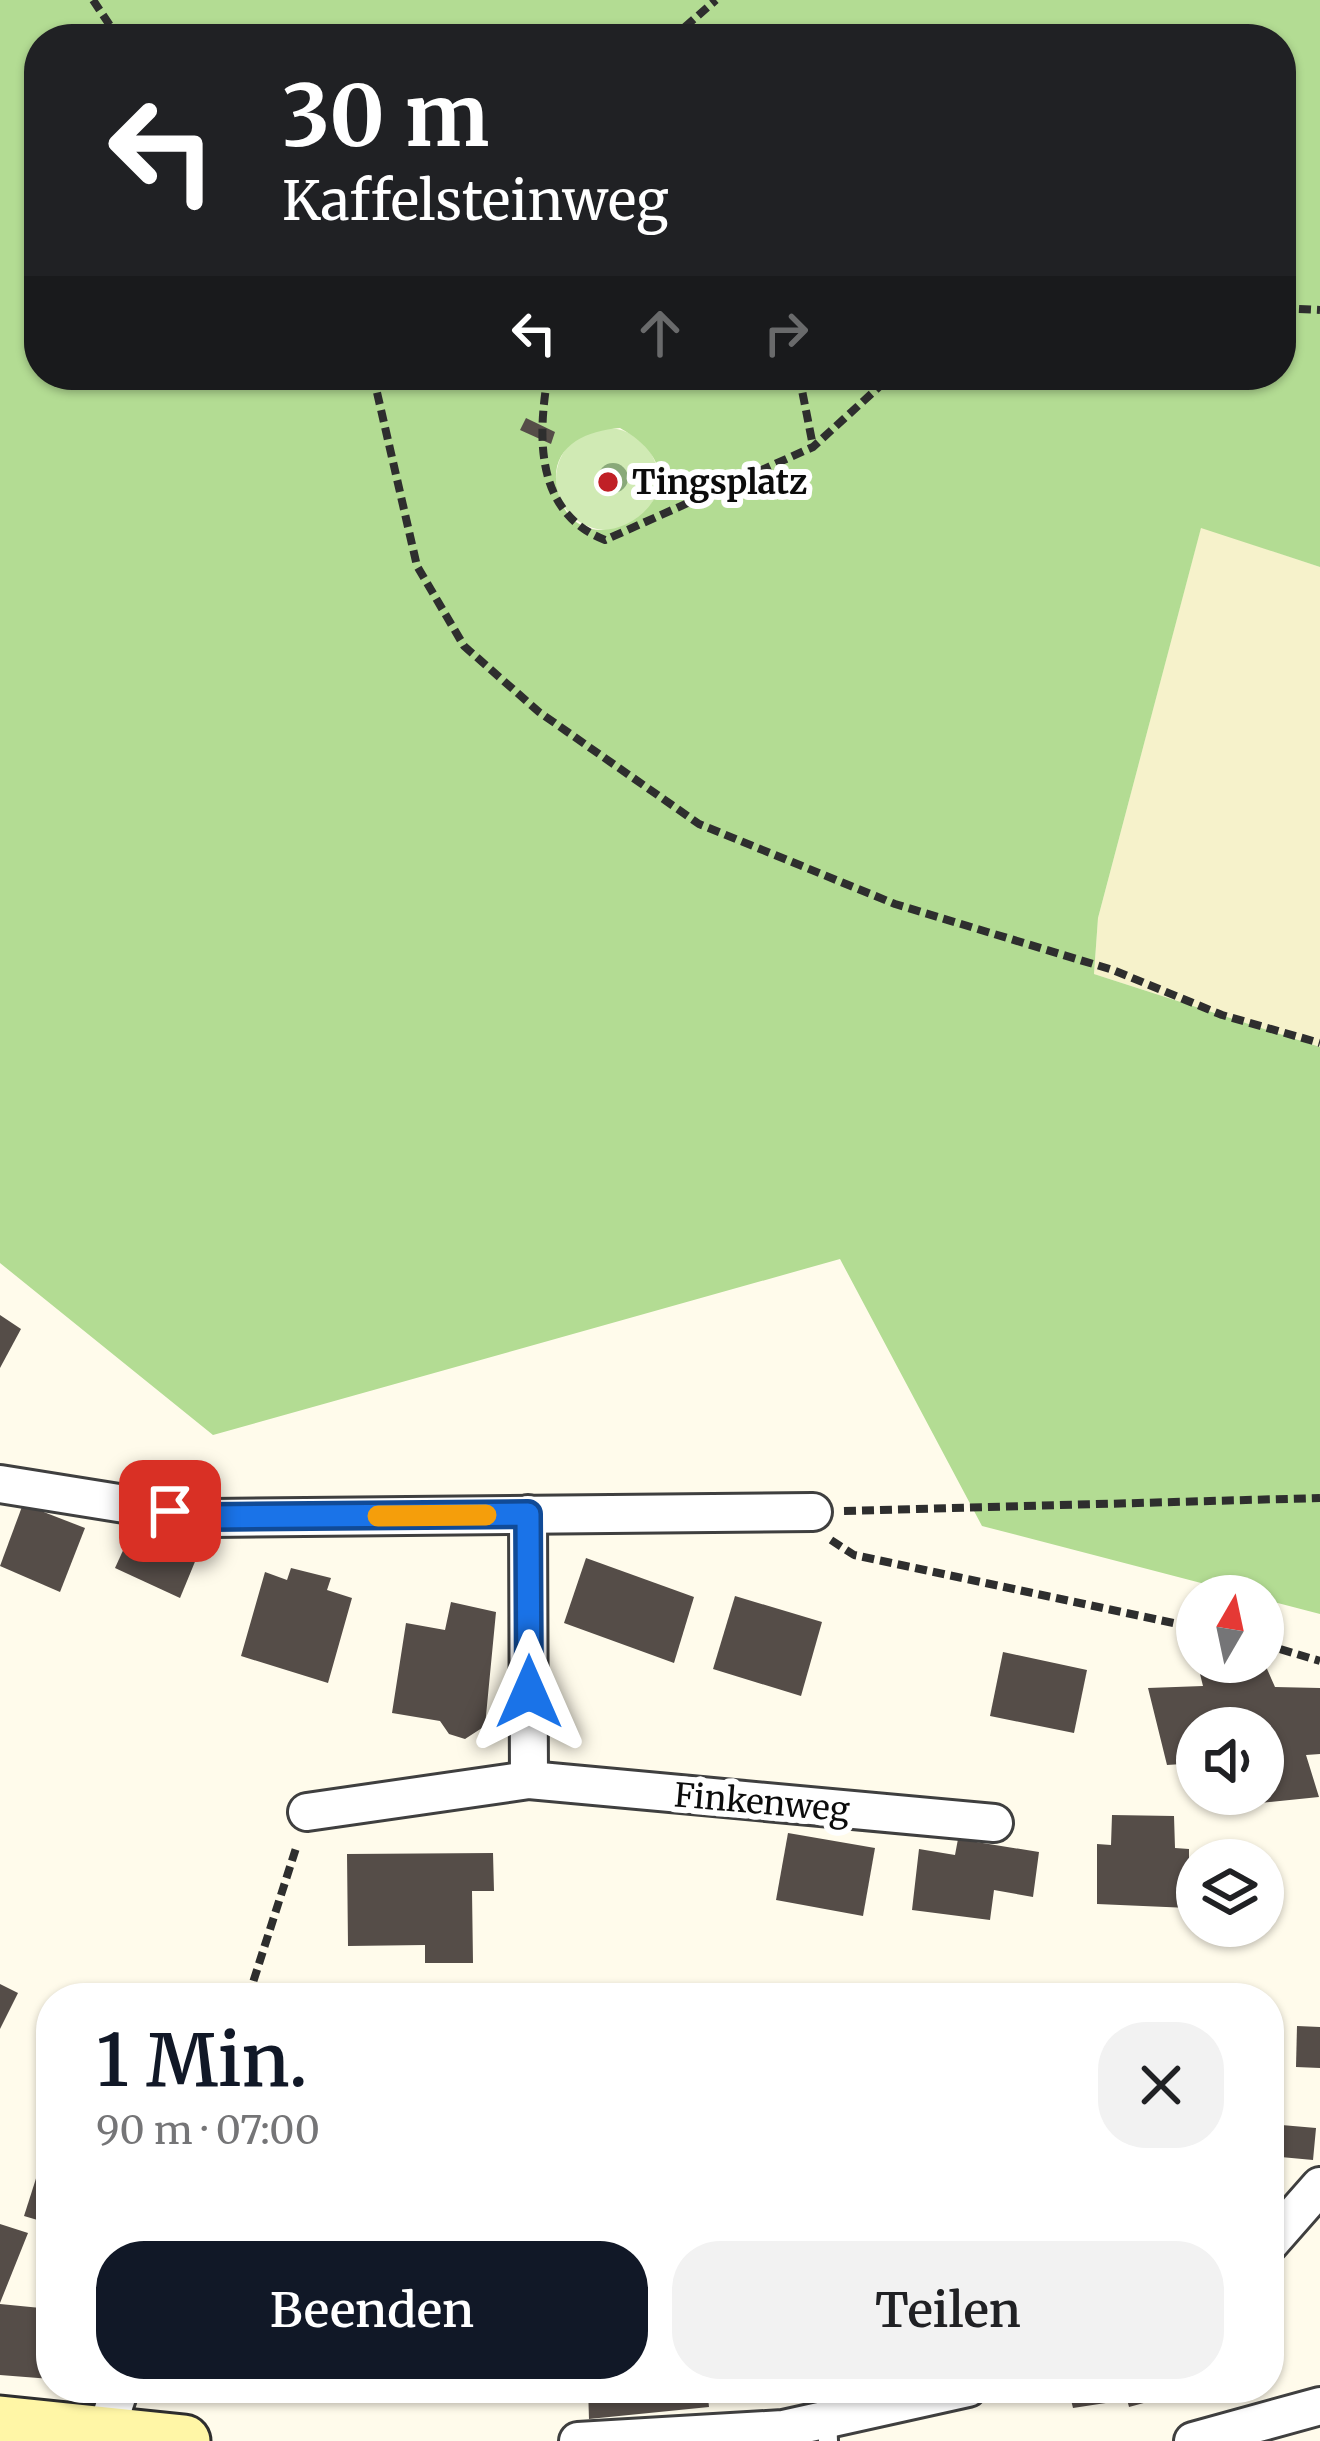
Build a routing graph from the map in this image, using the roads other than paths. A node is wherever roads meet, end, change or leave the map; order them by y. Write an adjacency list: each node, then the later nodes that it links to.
1 (0, 1484): 3 (street)
2 (798, 1512): 3 (street)
3 (528, 1514): 4 (street)
4 (529, 1780): 5 (street, Finkenweg); 6 (street, Finkenweg)
5 (307, 1812)
6 (994, 1823)
7 (1320, 2186): 8 (street)
8 (1284, 2227)
9 (895, 2403): 12 (street)
10 (1320, 2406): 16 (street)
11 (113, 2411): 13 (street); 14 (street)
12 (827, 2417): 15 (street)
13 (0, 2422)
14 (184, 2441)
15 (578, 2441)
16 (1193, 2441)

